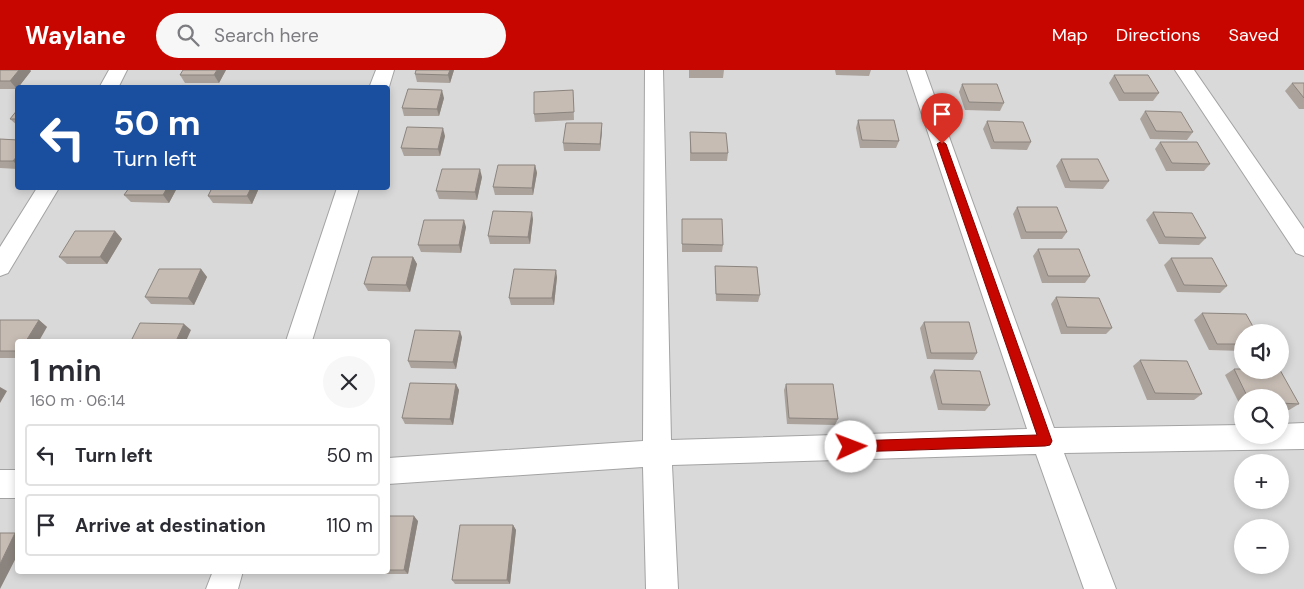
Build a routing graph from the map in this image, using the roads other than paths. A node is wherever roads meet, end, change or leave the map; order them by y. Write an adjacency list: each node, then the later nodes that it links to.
1 (118, 70): 6 (street)
2 (385, 70): 7 (street)
3 (654, 70): 15 (street)
4 (916, 70): 14 (street)
5 (1184, 70): 10 (street)
6 (110, 85)
7 (380, 85)
8 (47, 190): 11 (street)
9 (347, 190): 12 (street)
10 (1304, 247)
11 (0, 267)
12 (300, 339)
13 (1304, 436): 14 (street)
14 (1045, 441): 15 (street); 22 (street)
15 (657, 452): 16 (street); 21 (street)
16 (390, 471)
17 (0, 484): 18 (street)
18 (15, 484)
19 (227, 574): 20 (street)
20 (222, 589)
21 (662, 589)
22 (1100, 589)

